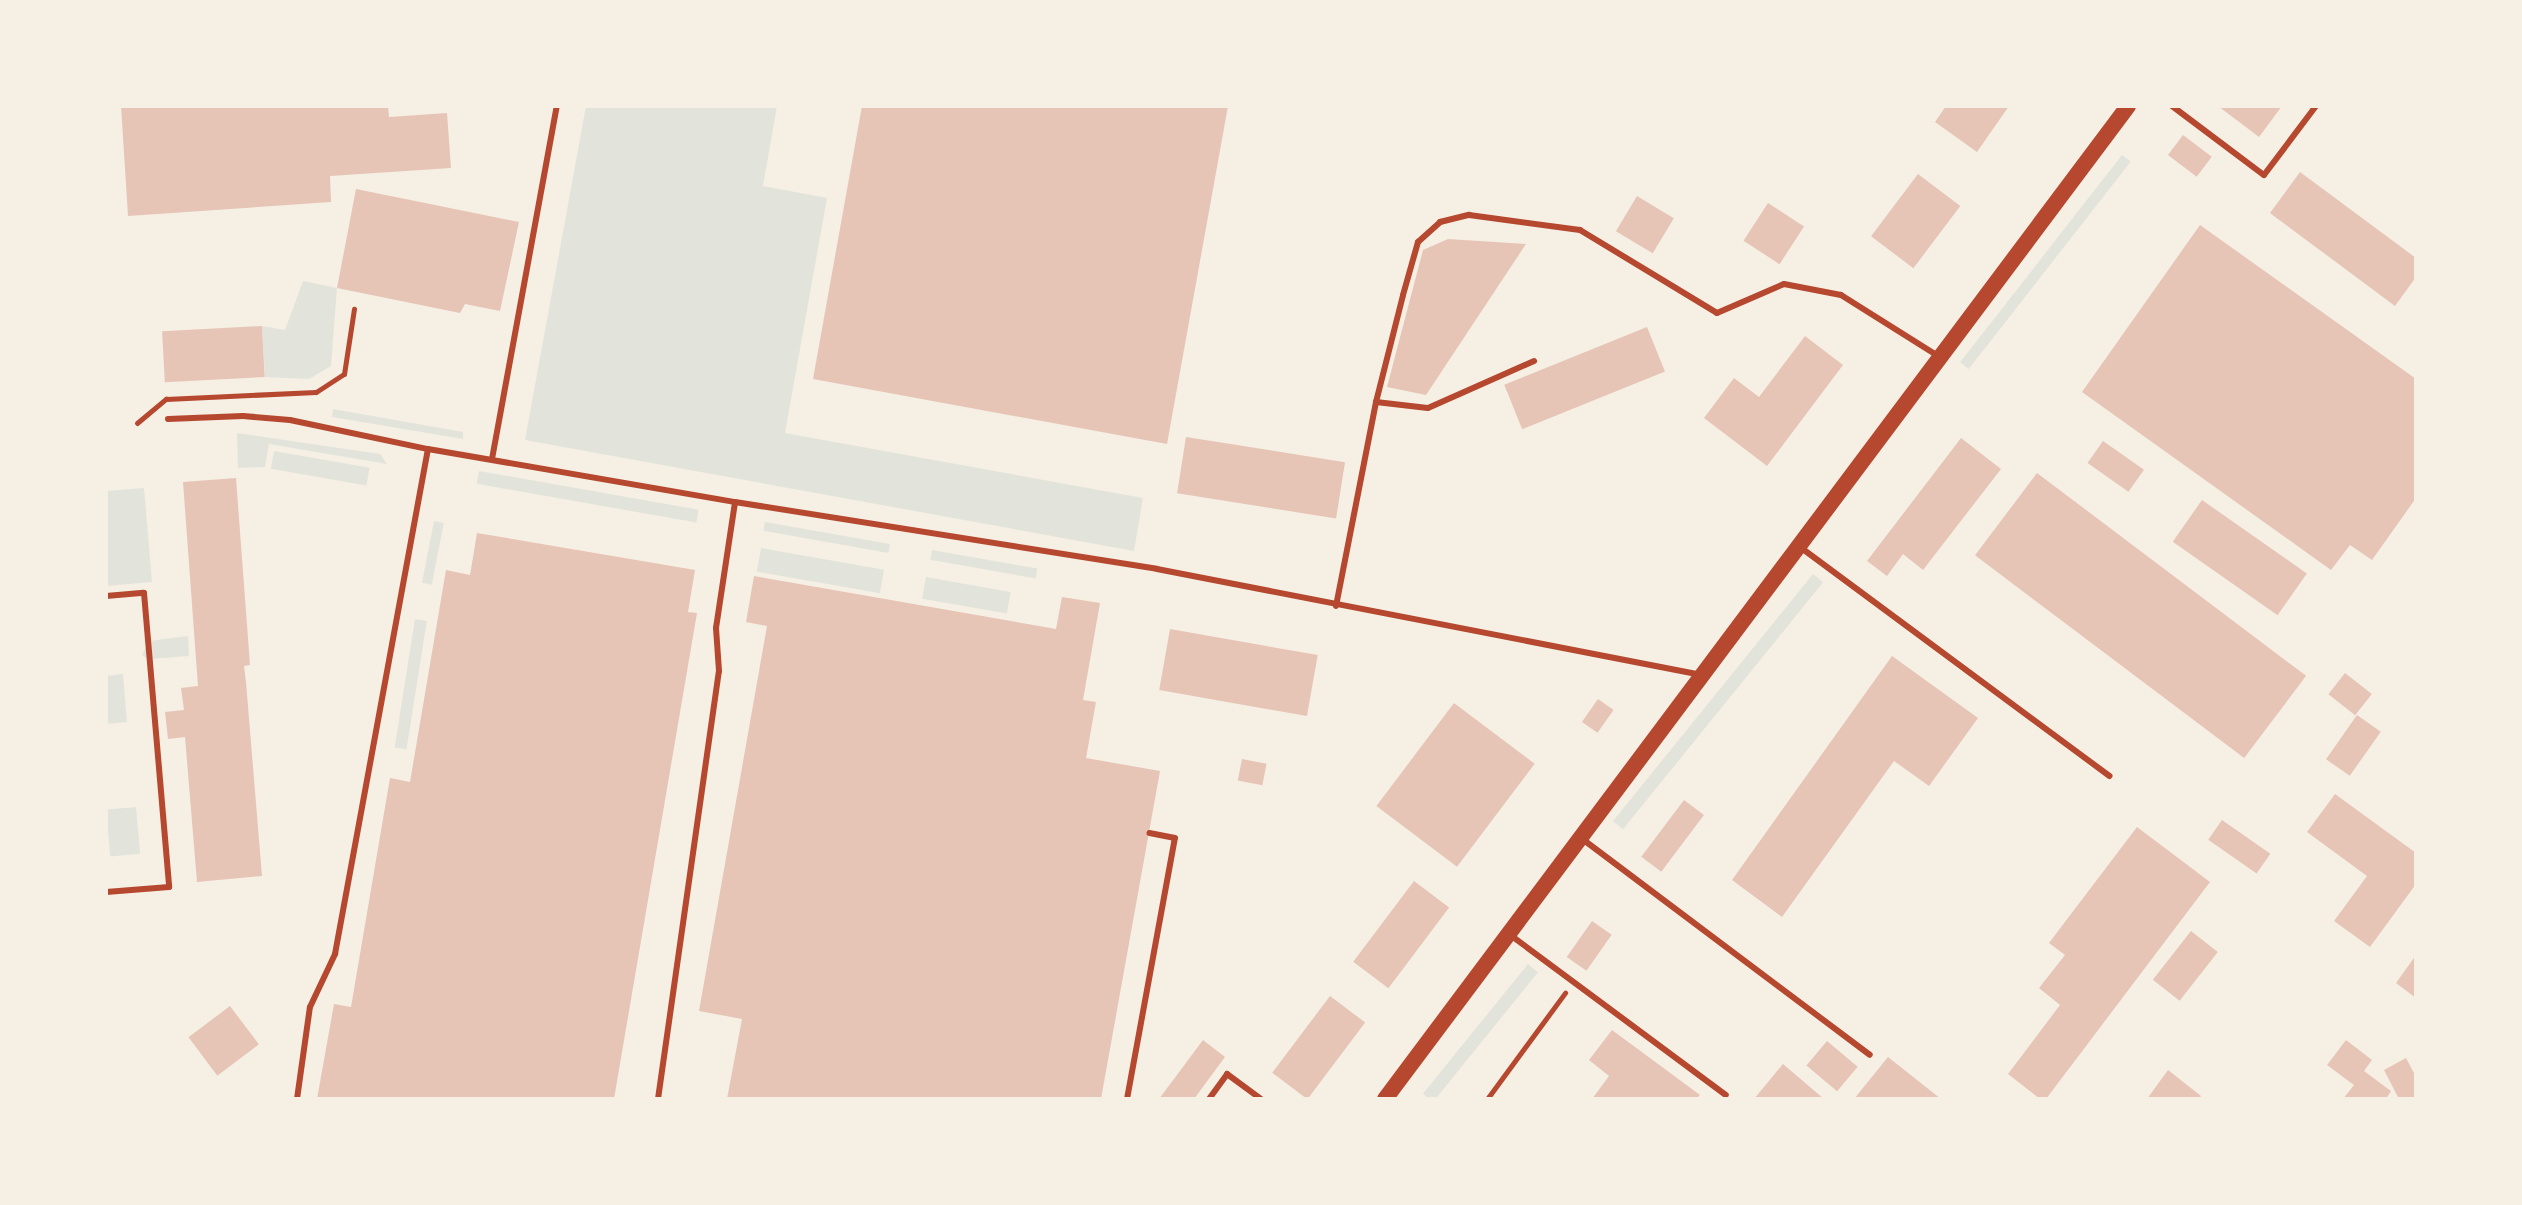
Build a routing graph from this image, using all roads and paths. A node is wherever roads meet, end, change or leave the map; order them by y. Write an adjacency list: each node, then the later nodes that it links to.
1 (557, 106): 12 (lane)
2 (2128, 106): 6 (main road)
3 (2172, 106): 4 (lane)
4 (2316, 106)
5 (354, 309): 10 (path)
6 (1940, 357): 8 (lane); 14 (main road)
7 (1534, 361): 8 (lane)
8 (1376, 402): 16 (lane)
9 (168, 419): 11 (lane)
10 (137, 423)
11 (428, 449): 12 (lane); 26 (lane)
12 (492, 459): 13 (lane)
13 (735, 502): 16 (lane); 27 (lane)
14 (1800, 547): 17 (main road); 18 (lane)
15 (106, 596): 21 (lane)
16 (1336, 606): 17 (lane)
17 (1705, 676): 20 (main road)
18 (2110, 776)
19 (1149, 833): 28 (lane)
20 (1581, 838): 22 (main road); 24 (lane)
21 (106, 892)
22 (1509, 934): 23 (lane); 31 (main road)
23 (1573, 982): 25 (lane); 32 (path)
24 (1870, 1055)
25 (1726, 1095)
26 (297, 1099)
27 (658, 1099)
28 (1127, 1099)
29 (1209, 1099): 30 (lane)
30 (1261, 1099)
31 (1385, 1099)
32 (1487, 1099)

